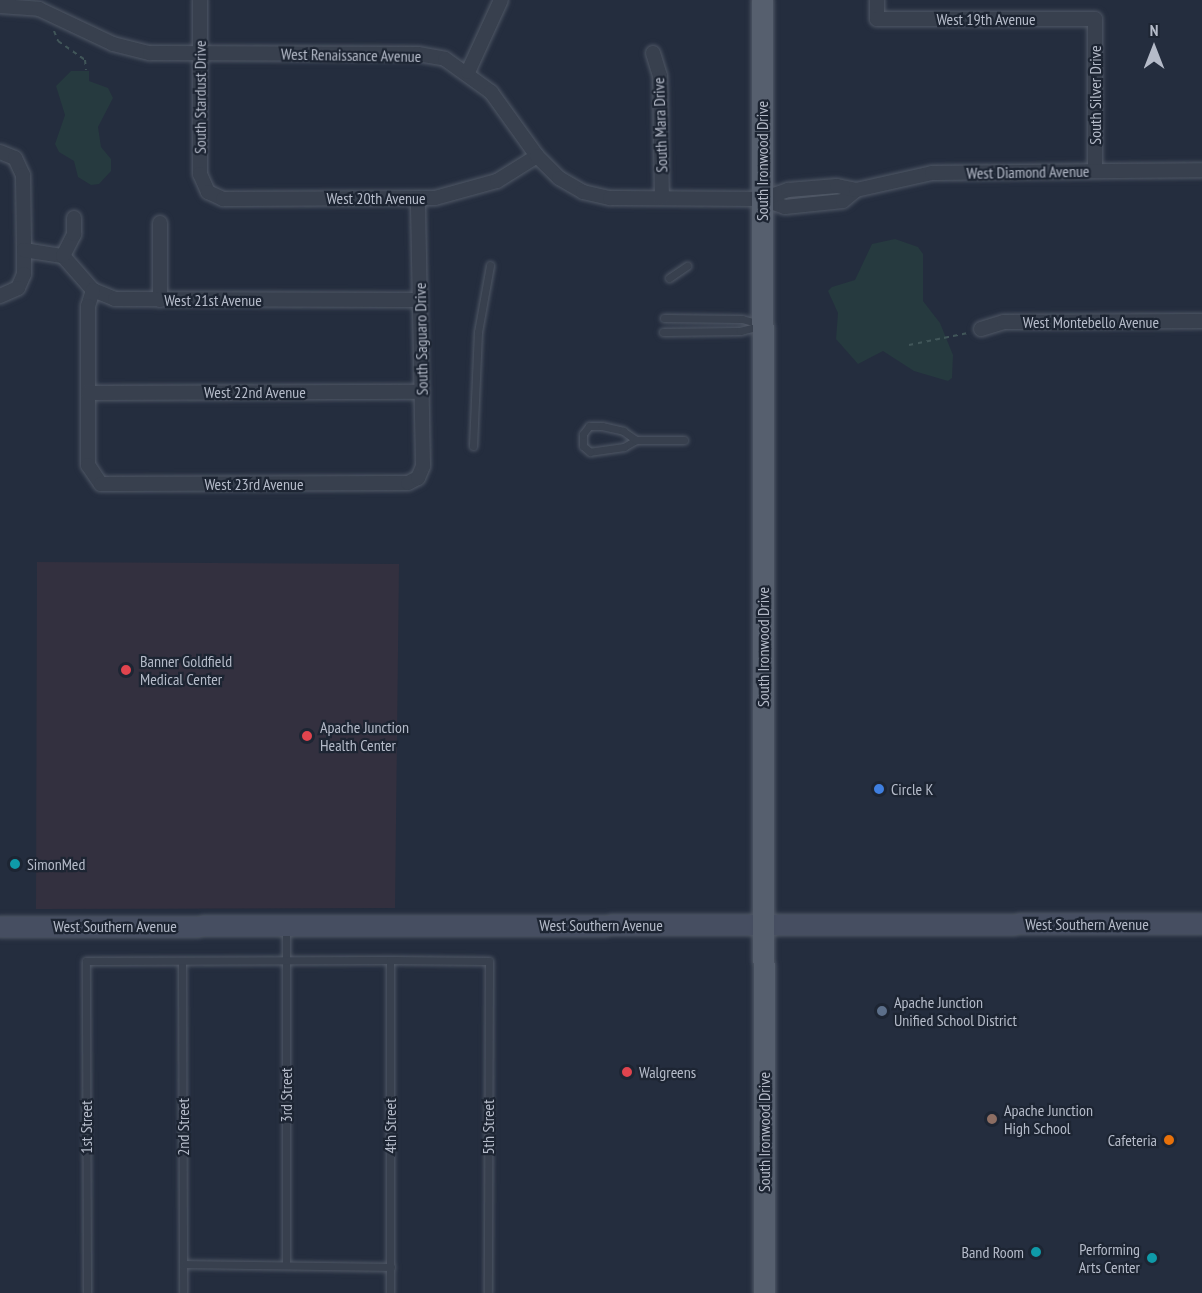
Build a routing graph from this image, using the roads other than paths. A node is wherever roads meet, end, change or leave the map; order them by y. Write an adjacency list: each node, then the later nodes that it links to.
1 (200, 0): 9 (street, South Stardust Drive)
2 (501, 0): 10 (street)
3 (762, 0): 18 (main road, South Ironwood Drive)
4 (877, 0): 7 (street, West 19th Avenue)
5 (39, 5): 6 (street, West Renaissance Avenue); 9 (street, West Renaissance Avenue)
6 (0, 6)
7 (1095, 19): 14 (street, South Silver Drive)
8 (652, 53): 17 (street, South Mara Drive)
9 (200, 55): 10 (street, West Renaissance Avenue); 15 (street, South Stardust Drive)
10 (468, 72): 12 (street, West Renaissance Avenue)
11 (0, 152): 21 (street)
12 (537, 156): 16 (street, West 20th Avenue); 17 (street, West Renaissance Avenue)
13 (1202, 170): 14 (street, West Diamond Avenue)
14 (1095, 171): 18 (street, West Diamond Avenue)
15 (208, 192): 16 (street, West 20th Avenue)
16 (418, 198): 29 (street, South Saguaro Drive)
17 (662, 198): 18 (street, West Renaissance Avenue)
18 (762, 199): 32 (main road, South Ironwood Drive)
19 (74, 218): 22 (street)
20 (160, 223): 28 (street)
21 (24, 250): 22 (street); 27 (street)
22 (63, 256): 26 (street)
23 (490, 265): 39 (lane)
24 (687, 266): 25 (lane)
25 (669, 278)
26 (93, 290): 28 (street, West 21st Avenue); 36 (street)
27 (0, 296)
28 (160, 300): 29 (street, West 21st Avenue)
29 (420, 300): 35 (street, South Saguaro Drive)
30 (664, 318): 32 (lane)
31 (1202, 321): 33 (street, West Montebello Avenue)
32 (762, 325): 34 (lane); 41 (main road, South Ironwood Drive)
33 (981, 329)
34 (663, 332)
35 (422, 392): 36 (street, West 22nd Avenue); 40 (street, South Saguaro Drive)
36 (88, 393): 40 (street, West 23rd Avenue)
37 (636, 440): 37 (lane); 38 (lane)
38 (684, 440)
39 (473, 446)
40 (418, 478)
41 (763, 924): 42 (main road, West Southern Avenue); 43 (main road, West Southern Avenue); 55 (main road, South Ironwood Drive)
42 (1202, 924)
43 (286, 926): 44 (main road, West Southern Avenue); 47 (lane, 3rd Street)
44 (0, 927)
45 (390, 960): 47 (lane); 50 (lane, 4th Street); 54 (lane, 5th Street)
46 (182, 961): 47 (lane); 48 (lane, 2nd Street); 51 (lane, 1st Street)
47 (286, 961): 49 (lane, 3rd Street)
48 (184, 1264): 49 (lane); 52 (lane, 2nd Street)
49 (286, 1265): 50 (lane)
50 (391, 1267): 53 (lane, 4th Street)
51 (87, 1293)
52 (183, 1293)
53 (390, 1293)
54 (488, 1293)
55 (764, 1293)

